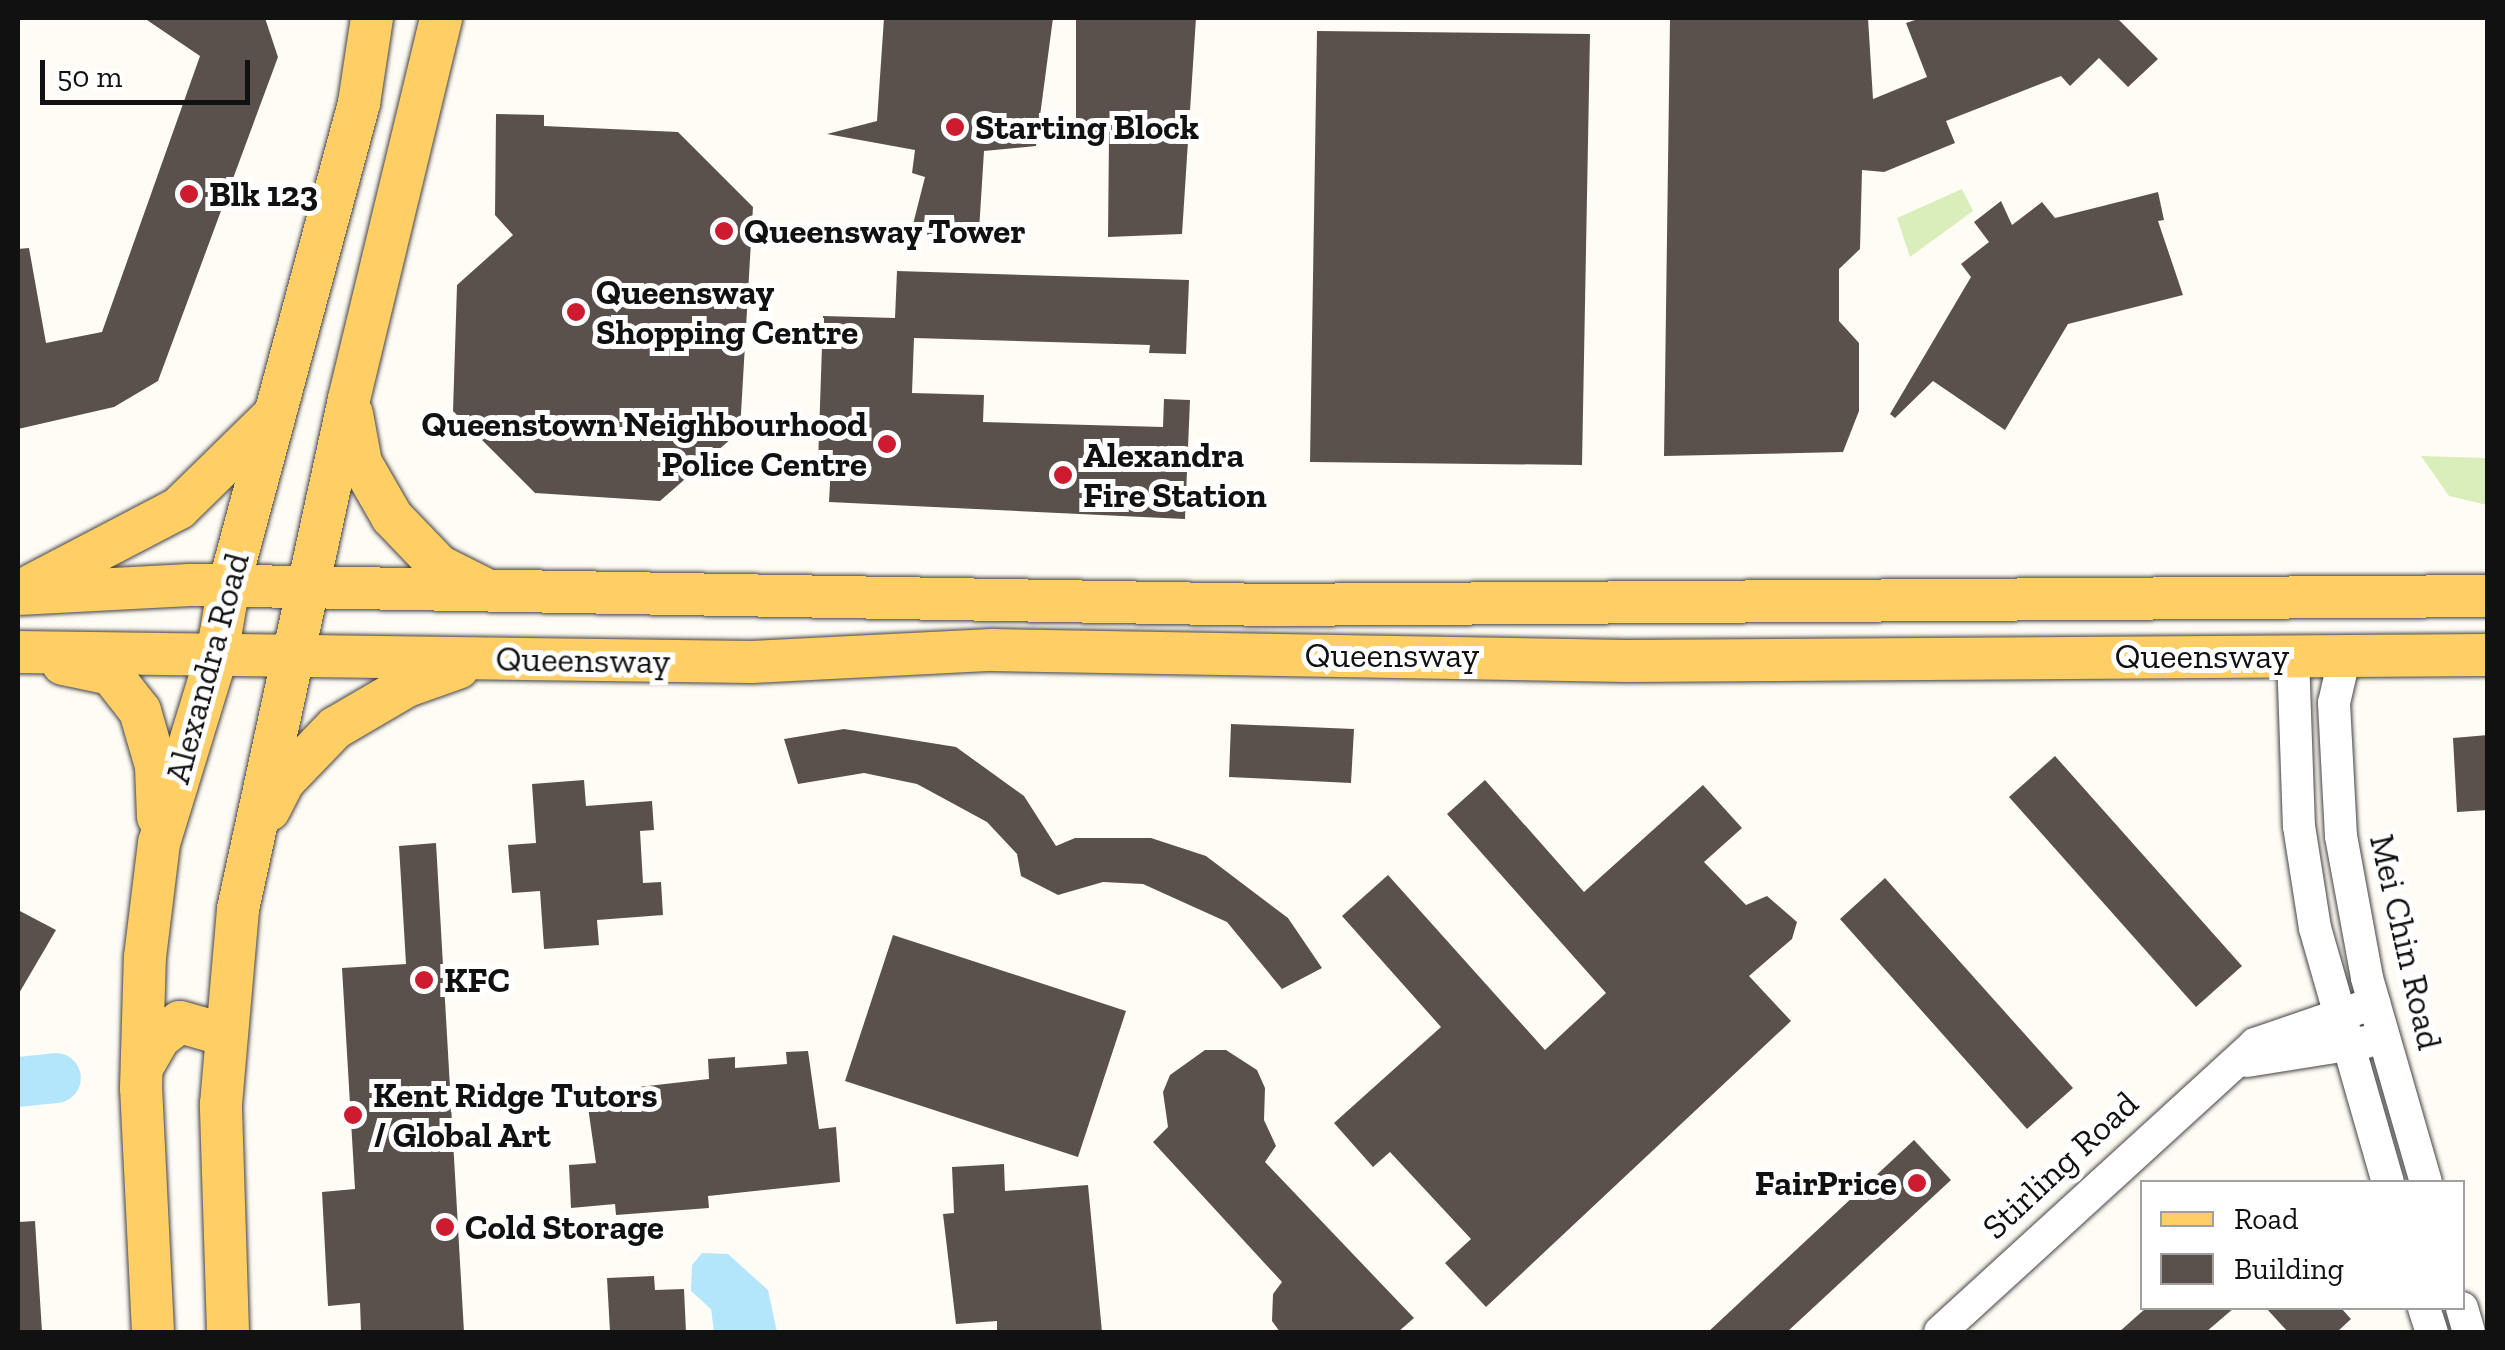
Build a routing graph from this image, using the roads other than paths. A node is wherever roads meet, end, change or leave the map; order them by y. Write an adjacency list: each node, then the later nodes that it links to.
1 (372, 18): 4 (main road, Alexandra Road)
2 (441, 18): 3 (main road)
3 (349, 398): 5 (main road); 8 (main road)
4 (274, 414): 6 (main road, Alexandra Road); 7 (main road)
5 (308, 585): 6 (main road, Queensway); 8 (main road, Queensway); 14 (main road)
6 (229, 586): 7 (main road, Queensway); 13 (main road, Alexandra Road)
7 (18, 593)
8 (497, 594): 9 (main road, Queensway)
9 (2089, 594): 10 (main road, Queensway); 17 (main road)
10 (2150, 594): 11 (main road, Queensway); 18 (main road)
11 (2475, 599)
12 (18, 652): 13 (main road, Queensway); 21 (main road)
13 (218, 655): 14 (main road, Queensway); 21 (main road, Alexandra Road)
14 (298, 655): 20 (main road, Queensway); 22 (main road)
15 (2345, 655): 16 (main road, Queensway); 19 (main road, Queensway); 23 (street, Mei Chin Road)
16 (2488, 655)
17 (2092, 656): 18 (main road, Queensway); 20 (main road, Queensway)
18 (2154, 656): 19 (main road, Queensway)
19 (2293, 656): 24 (street)
20 (482, 659): 22 (main road)
21 (159, 842): 29 (main road, Alexandra Road)
22 (247, 856): 25 (main road)
23 (2374, 1003): 24 (street, Stirling Road); 26 (street, Mei Chin Road)
24 (2337, 1012): 27 (street); 28 (street, Stirling Road)
25 (222, 1034): 29 (main road); 33 (main road)
26 (2384, 1036): 27 (street, Stirling Road); 31 (street, Mei Chin Road)
27 (2348, 1046): 28 (street, Stirling Road); 30 (street)
28 (2240, 1061): 34 (street, Stirling Road)
29 (143, 1066): 32 (main road, Alexandra Road)
30 (2387, 1180)
31 (2425, 1180)
32 (154, 1332)
33 (228, 1332)
34 (1940, 1332)

